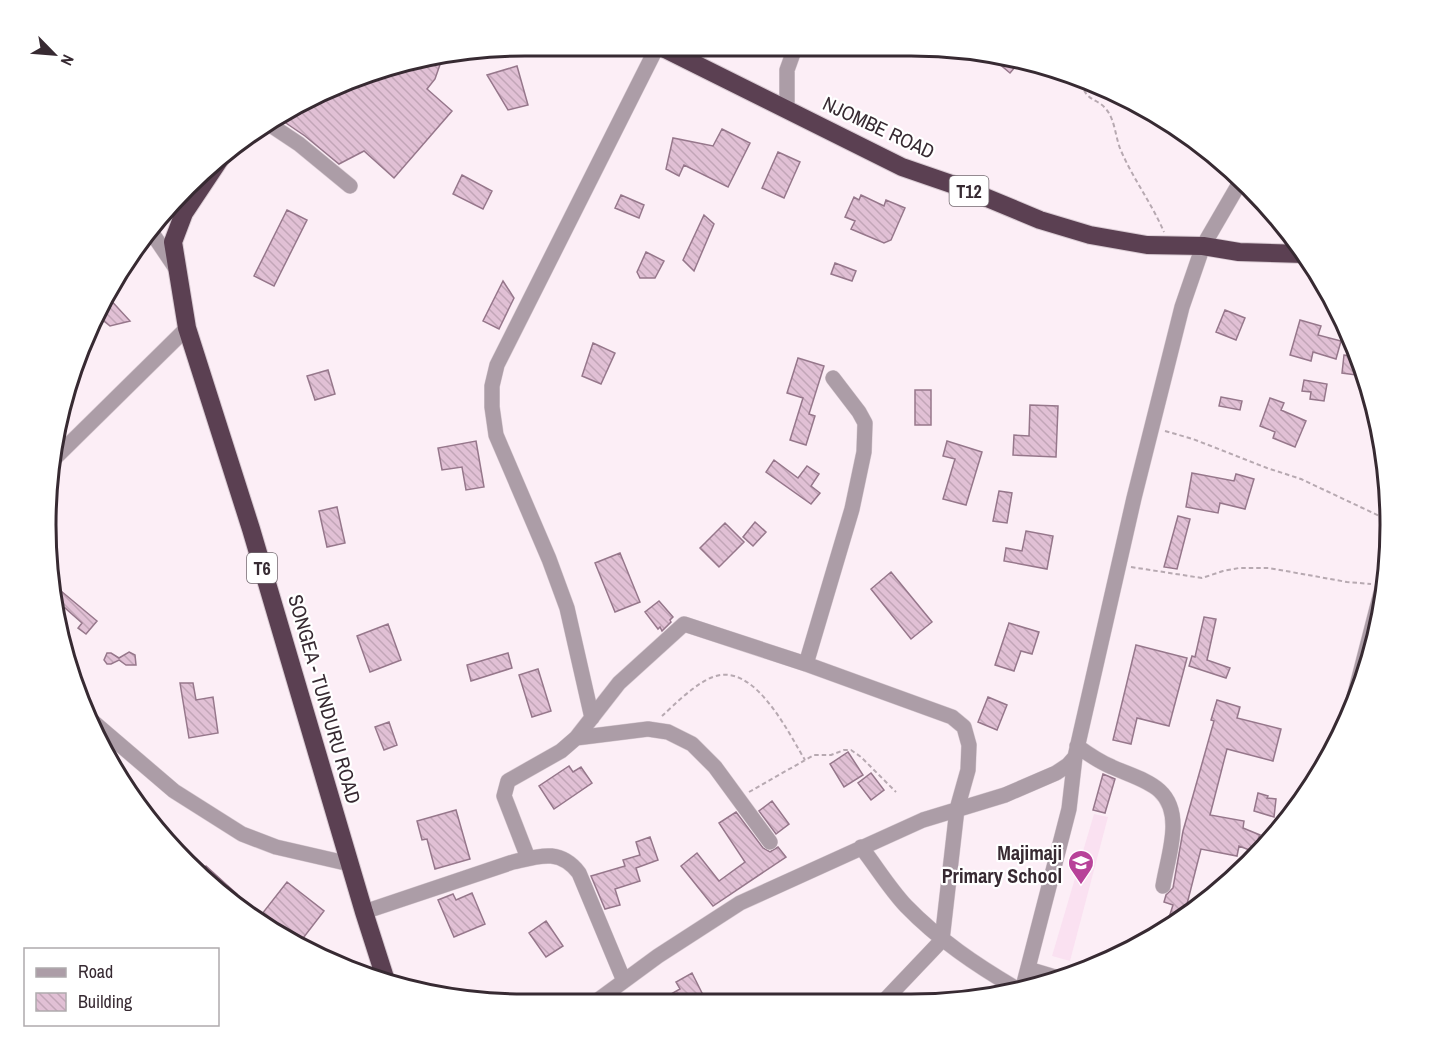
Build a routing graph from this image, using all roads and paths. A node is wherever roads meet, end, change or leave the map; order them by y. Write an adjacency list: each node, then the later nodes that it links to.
1 (652, 56): 23 (street)
2 (679, 56): 5 (highway, NJOMBE ROAD / T12)
3 (792, 56): 5 (street)
4 (1083, 88): 11 (path)
5 (787, 109): 11 (highway, NJOMBE ROAD / T12)
6 (275, 128): 8 (street)
7 (205, 182): 14 (highway, SONGEA - TUNDURU ROAD / T6)
8 (350, 186)
9 (1237, 188): 12 (street)
10 (155, 237): 14 (street)
11 (1170, 245): 12 (highway, NJOMBE ROAD / T12)
12 (1203, 246): 13 (highway, NJOMBE ROAD / T12); 17 (street)
13 (1293, 254)
14 (177, 270): 15 (highway, SONGEA - TUNDURU ROAD / T6)
15 (187, 328): 18 (street); 35 (highway, SONGEA - TUNDURU ROAD / T6)
16 (833, 378): 22 (street)
17 (1153, 428): 19 (path); 20 (street)
18 (62, 451)
19 (1379, 516)
20 (1119, 564): 21 (path); 27 (street)
21 (1376, 580)
22 (806, 664): 23 (street); 31 (street)
23 (592, 718): 26 (street)
24 (648, 729): 26 (street); 28 (path); 30 (street)
25 (103, 730): 35 (street)
26 (576, 738): 34 (street)
27 (1076, 752): 31 (street); 36 (street); 39 (street)
28 (805, 760): 29 (path); 30 (path)
29 (896, 792)
30 (739, 799): 32 (street)
31 (957, 809): 33 (street); 38 (street)
32 (770, 842)
33 (861, 847): 38 (street); 43 (street)
34 (528, 858): 37 (street); 43 (street)
35 (350, 864): 37 (highway, SONGEA - TUNDURU ROAD / T6)
36 (1162, 886)
37 (364, 912): 40 (highway, SONGEA - TUNDURU ROAD / T6)
38 (942, 940): 44 (street); 46 (street)
39 (1028, 969): 41 (street); 42 (street)
40 (383, 973)
41 (1046, 975)
42 (1025, 980)
43 (624, 981): 45 (street)
44 (1008, 984)
45 (606, 994)
46 (891, 994)

